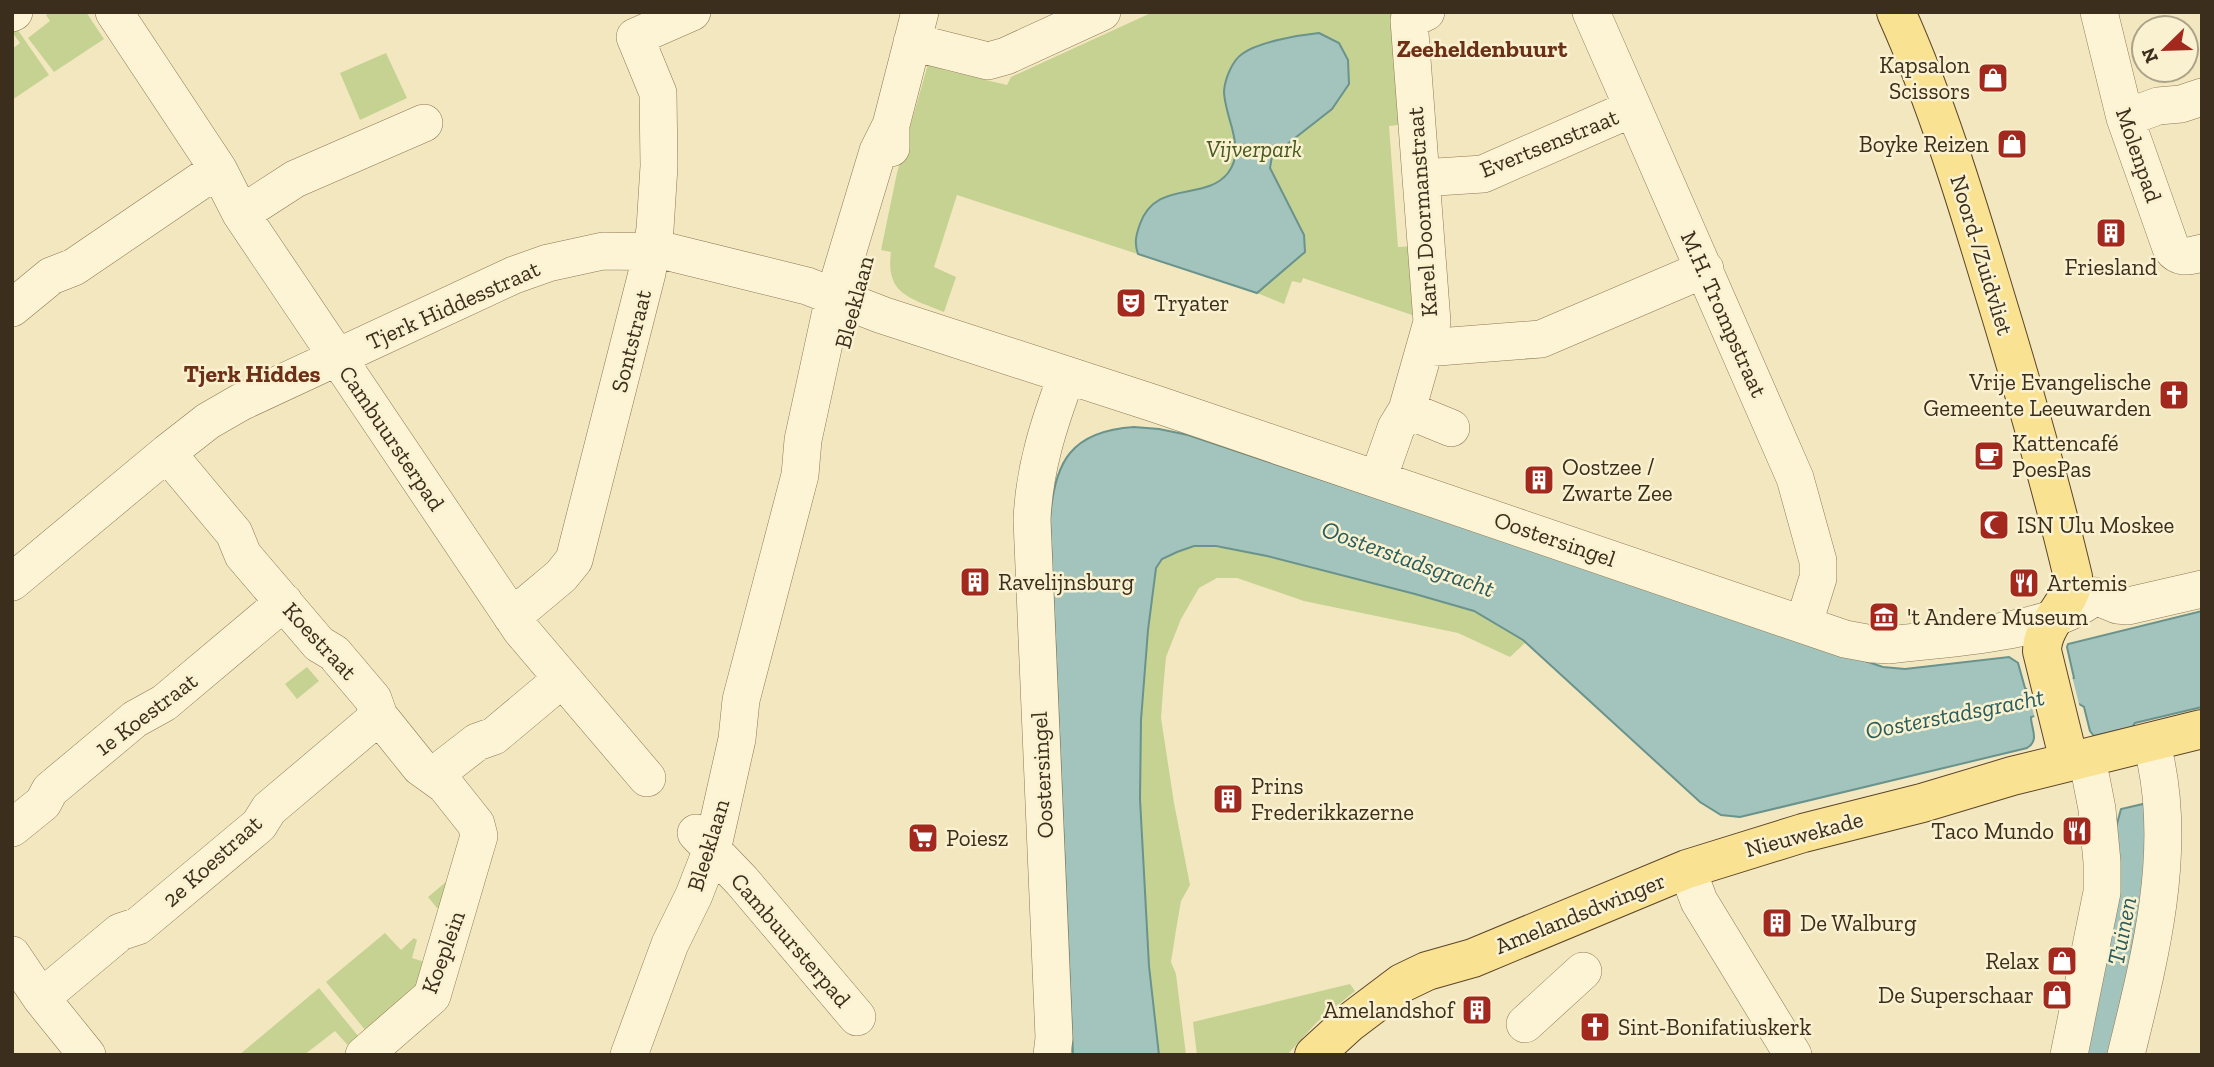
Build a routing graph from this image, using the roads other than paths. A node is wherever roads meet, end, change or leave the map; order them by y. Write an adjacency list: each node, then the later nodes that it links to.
1 (114, 12): 13 (street, Cambuursterpad)
2 (692, 12): 16 (street, Sontstraat)
3 (1102, 12): 8 (street)
4 (1591, 12): 10 (street, M.H. Trompstraat)
5 (1896, 12): 32 (main road, Noord-/Zuidvliet)
6 (2099, 12): 11 (street, Molenpad)
7 (1418, 16): 14 (street, Karel Doormanstraat)
8 (916, 27): 19 (street, Bleeklaan)
9 (2202, 97): 11 (street)
10 (1633, 108): 14 (street, Evertsenstraat); 18 (street, M.H. Trompstraat)
11 (2125, 118): 17 (street, Molenpad)
12 (424, 122): 15 (street)
13 (218, 169): 15 (street, Cambuursterpad); 20 (street)
14 (1421, 178): 21 (street, Karel Doormanstraat)
15 (241, 214): 22 (street, Cambuursterpad)
16 (652, 250): 19 (street, Tjerk Hiddesstraat); 22 (street, Tjerk Hiddesstraat); 31 (street, Sontstraat)
17 (2189, 254)
18 (1704, 268): 21 (street); 33 (street, M.H. Trompstraat)
19 (845, 301): 23 (street, Oostersingel); 44 (street, Bleeklaan)
20 (12, 308)
21 (1425, 348): 24 (street, Karel Doormanstraat)
22 (337, 358): 26 (street, Tjerk Hiddesstraat); 31 (street, Cambuursterpad)
23 (1067, 375): 27 (street, Oostersingel); 55 (street, Oostersingel)
24 (1406, 410): 25 (street); 27 (street, Karel Doormanstraat)
25 (1451, 428)
26 (167, 453): 28 (street, Tjerk Hiddesstraat); 30 (street, Koestraat)
27 (1378, 479): 33 (street, Oostersingel)
28 (12, 582)
29 (2202, 589): 32 (street, Oostersingel)
30 (284, 603): 35 (street, Koestraat); 43 (street, 1e Koestraat)
31 (512, 617): 34 (street, Cambuursterpad)
32 (2051, 620): 33 (street, Oostersingel); 39 (main road, Noord-/Zuidvliet)
33 (1804, 623)
34 (562, 679): 40 (street); 41 (street, Cambuursterpad)
35 (379, 716): 40 (street, Koestraat); 48 (street, 2e Koestraat)
36 (2202, 729): 39 (main road)
37 (2202, 747): 38 (main road)
38 (2156, 762): 39 (main road); 59 (street)
39 (2078, 774): 45 (main road, Nieuwekade); 58 (street)
40 (433, 776): 42 (street, Koestraat)
41 (646, 778)
42 (476, 824): 52 (street, Koeplein)
43 (12, 828)
44 (704, 842): 49 (street, Cambuursterpad); 54 (street, Bleeklaan)
45 (1687, 869): 51 (main road, Amelandsdwinger); 57 (street)
46 (12, 955): 48 (street)
47 (1583, 971): 50 (street)
48 (41, 998): 53 (street)
49 (857, 1017)
50 (1525, 1024)
51 (1350, 1039): 56 (main road, Amelandsdwinger)
52 (371, 1053)
53 (87, 1055)
54 (629, 1055)
55 (1052, 1055)
56 (1314, 1055)
57 (1793, 1055)
58 (2069, 1055)
59 (2126, 1055)

